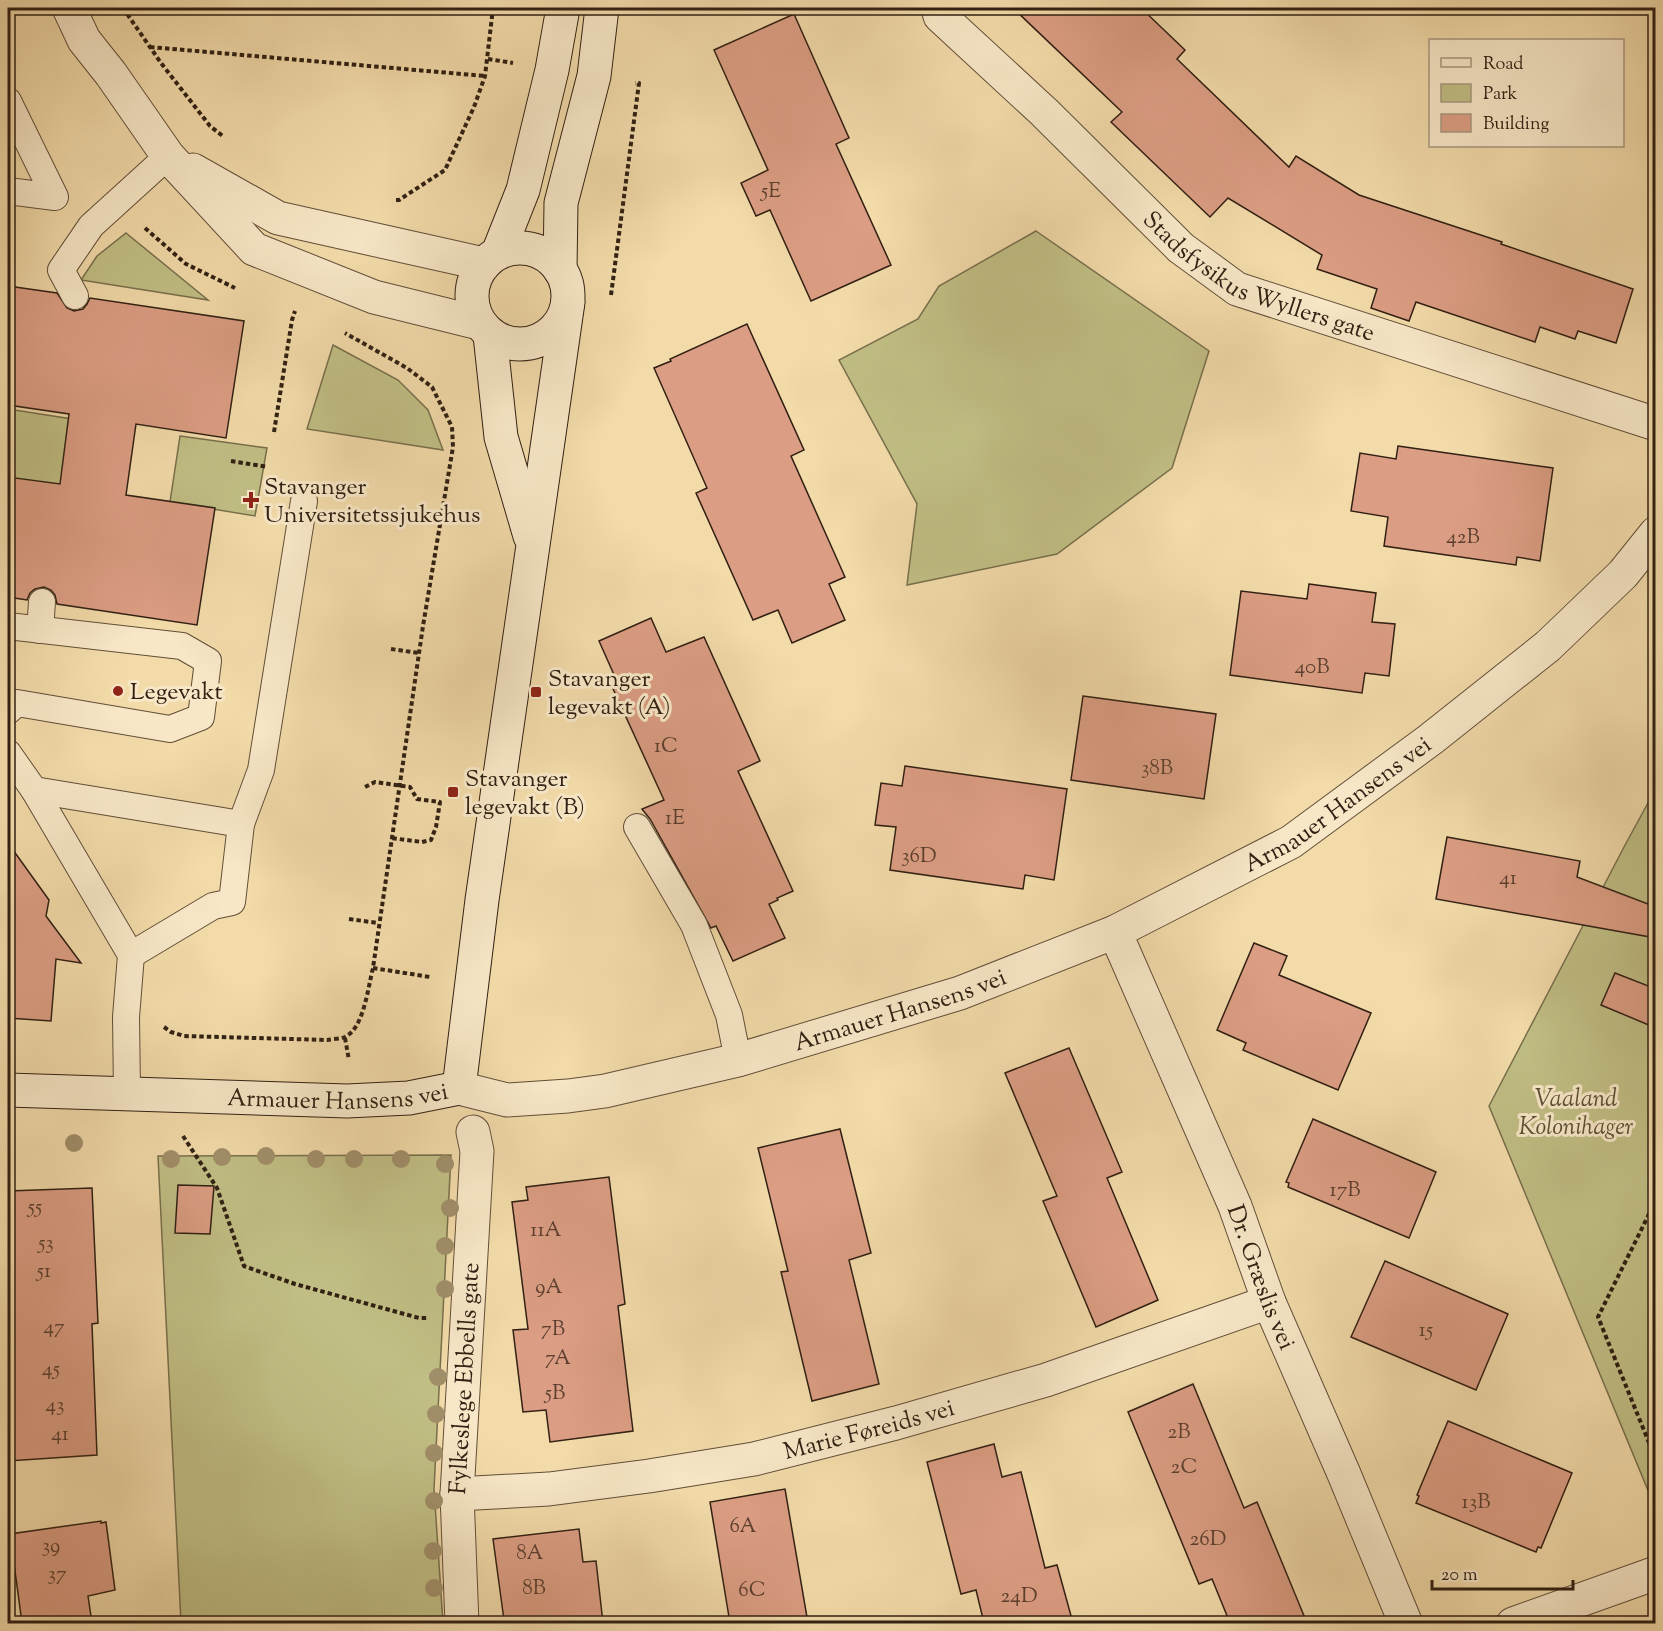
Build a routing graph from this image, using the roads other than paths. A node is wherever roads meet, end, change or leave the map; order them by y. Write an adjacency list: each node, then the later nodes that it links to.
1 (69, 8): 6 (street)
2 (563, 8): 8 (street)
3 (602, 8): 9 (street)
4 (938, 8): 13 (street, Stadsfysikus Wyllers gate)
5 (8, 101): 7 (lane)
6 (168, 156): 8 (street); 10 (lane); 12 (street)
7 (8, 191)
8 (491, 259): 9 (street); 12 (street)
9 (561, 270): 11 (street)
10 (75, 296)
11 (568, 302): 12 (street); 16 (street)
12 (484, 329): 16 (street)
13 (1656, 424)
14 (304, 501): 23 (lane)
15 (1656, 533): 25 (street, Armauer Hansens vei)
16 (532, 542): 28 (street)
17 (42, 602): 19 (lane)
18 (8, 626): 19 (lane)
19 (40, 630): 20 (lane)
20 (8, 711)
21 (8, 753): 22 (lane)
22 (34, 790): 23 (lane); 26 (lane)
23 (241, 824): 26 (lane)
24 (637, 827): 27 (lane)
25 (1115, 932): 27 (street, Armauer Hansens vei); 32 (street, Dr. Græslis vei)
26 (131, 955): 30 (lane)
27 (738, 1060): 28 (street, Armauer Hansens vei)
28 (459, 1089): 30 (street, Armauer Hansens vei)
29 (8, 1090): 30 (street, Armauer Hansens vei)
30 (127, 1093)
31 (473, 1132): 33 (street, Fylkeslege Ebbells gate)
32 (1269, 1302): 33 (street, Marie Føreids vei); 36 (street, Dr. Græslis vei)
33 (457, 1494): 35 (street, Fylkeslege Ebbells gate)
34 (1656, 1573): 37 (street)
35 (462, 1623)
36 (1406, 1623)
37 (1513, 1623)

